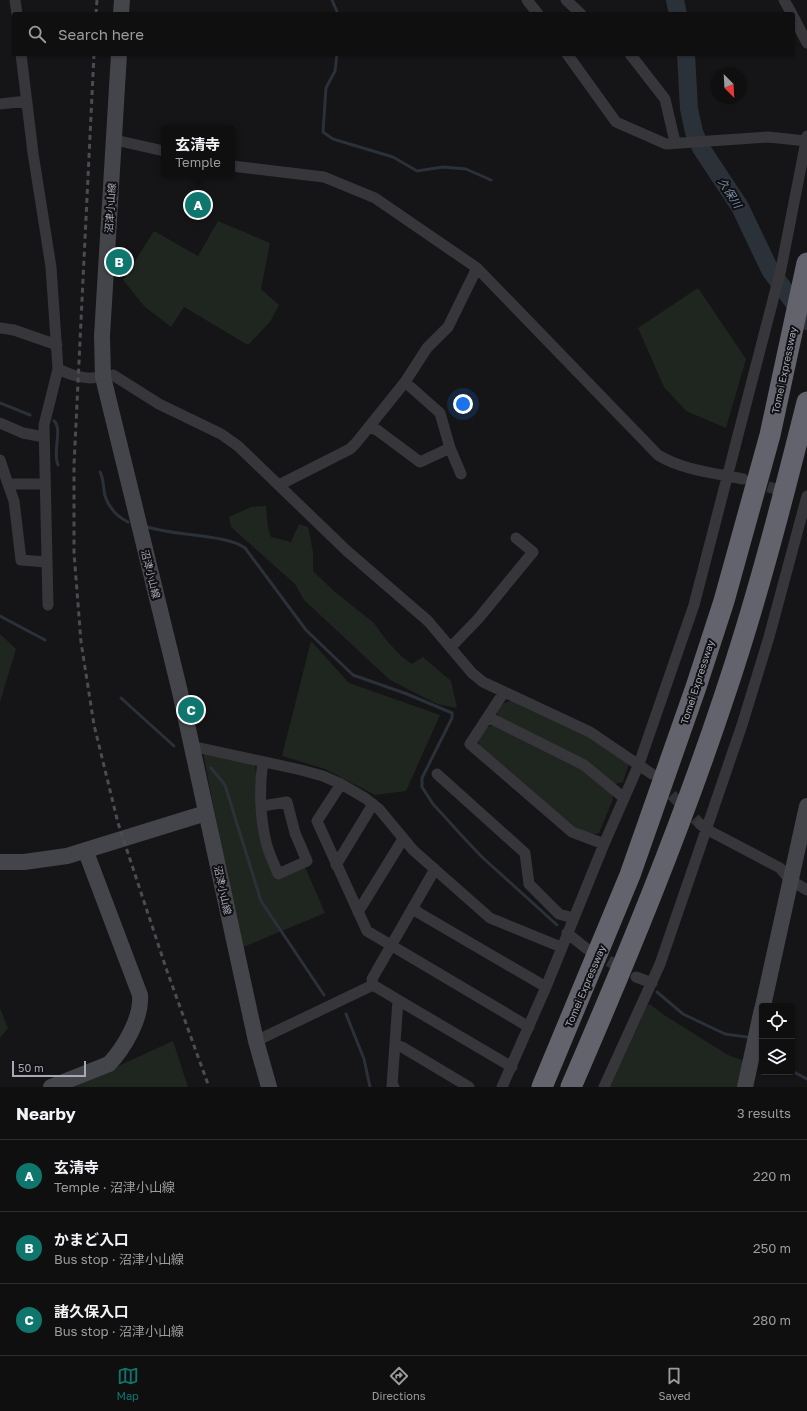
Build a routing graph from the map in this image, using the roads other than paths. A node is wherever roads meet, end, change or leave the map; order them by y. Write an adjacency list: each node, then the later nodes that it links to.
1 (15, 0): 6 (street)
2 (122, 0): 7 (main road)
3 (528, 0): 8 (street)
4 (566, 0): 9 (street)
5 (784, 0): 10 (street)
6 (17, 12)
7 (121, 12)
8 (537, 12)
9 (579, 12)
10 (790, 12)
11 (795, 21): 12 (street)
12 (807, 43)
13 (21, 56): 17 (street)
14 (119, 56): 19 (main road, 沼津小山線)
15 (568, 56): 21 (street)
16 (632, 56): 21 (street)
17 (26, 101): 18 (street); 27 (street)
18 (0, 104)
19 (115, 140): 22 (street); 29 (main road, 沼津小山線)
20 (807, 140): 21 (street); 38 (street)
21 (675, 142)
22 (161, 150)
23 (235, 166): 25 (street)
24 (807, 263): 93 (highway, Tomei Expressway)
25 (477, 268): 30 (street); 38 (street)
26 (0, 328): 27 (street)
27 (57, 345): 28 (street)
28 (58, 369): 29 (street); 34 (street)
29 (103, 377): 42 (street); 50 (main road, 沼津小山線)
30 (405, 382): 33 (street); 35 (street)
31 (807, 402): 94 (highway)
32 (0, 422): 34 (street)
33 (369, 427): 35 (street); 42 (street)
34 (44, 437): 41 (street)
35 (450, 448): 37 (street)
36 (0, 460): 40 (street)
37 (461, 474)
38 (727, 476): 39 (street); 52 (street)
39 (743, 479)
40 (8, 484): 41 (street); 45 (street)
41 (45, 484): 45 (street)
42 (279, 485): 47 (street)
43 (805, 498): 61 (street)
44 (516, 538): 47 (street)
45 (46, 562): 46 (street)
46 (48, 605)
47 (451, 647): 48 (street)
48 (504, 692): 49 (street); 52 (street)
49 (488, 717): 56 (street); 63 (street)
50 (191, 746): 51 (street); 60 (main road, 沼津小山線)
51 (263, 762): 55 (street); 58 (street)
52 (639, 764): 54 (street); 56 (street)
53 (437, 774): 72 (street)
54 (652, 774)
55 (341, 784): 57 (street); 66 (street)
56 (624, 798): 63 (street)
57 (373, 804): 62 (street); 66 (street)
58 (262, 806): 58 (street)
59 (807, 806): 68 (main road)
60 (206, 813): 64 (main road); 85 (main road, 沼津小山線)
61 (703, 827): 68 (street); 78 (street)
62 (403, 839): 67 (street); 71 (street)
63 (604, 844): 72 (street)
64 (86, 852): 65 (main road); 88 (main road)
65 (0, 862)
66 (336, 865): 71 (street)
67 (435, 870): 70 (street); 75 (street)
68 (790, 880): 69 (street); 82 (main road)
69 (807, 890)
70 (413, 907): 74 (street); 80 (street)
71 (358, 912): 74 (street)
72 (573, 918): 73 (street)
73 (567, 933): 75 (street); 76 (street)
74 (392, 947): 79 (street); 84 (street)
75 (561, 947): 80 (street)
76 (587, 949)
77 (636, 976): 78 (street)
78 (652, 983): 95 (street)
79 (373, 985): 81 (street); 85 (street)
80 (546, 987): 84 (street)
81 (398, 1000): 86 (street); 87 (street)
82 (764, 1003)
83 (759, 1023): 96 (main road)
84 (529, 1026): 87 (street)
85 (256, 1041): 89 (main road, 沼津小山線)
86 (395, 1045): 90 (street); 91 (street)
87 (512, 1067): 92 (street)
88 (51, 1087)
89 (269, 1087)
90 (394, 1087)
91 (469, 1087)
92 (502, 1087)
93 (542, 1087)
94 (571, 1087)
95 (604, 1087)
96 (745, 1087)

